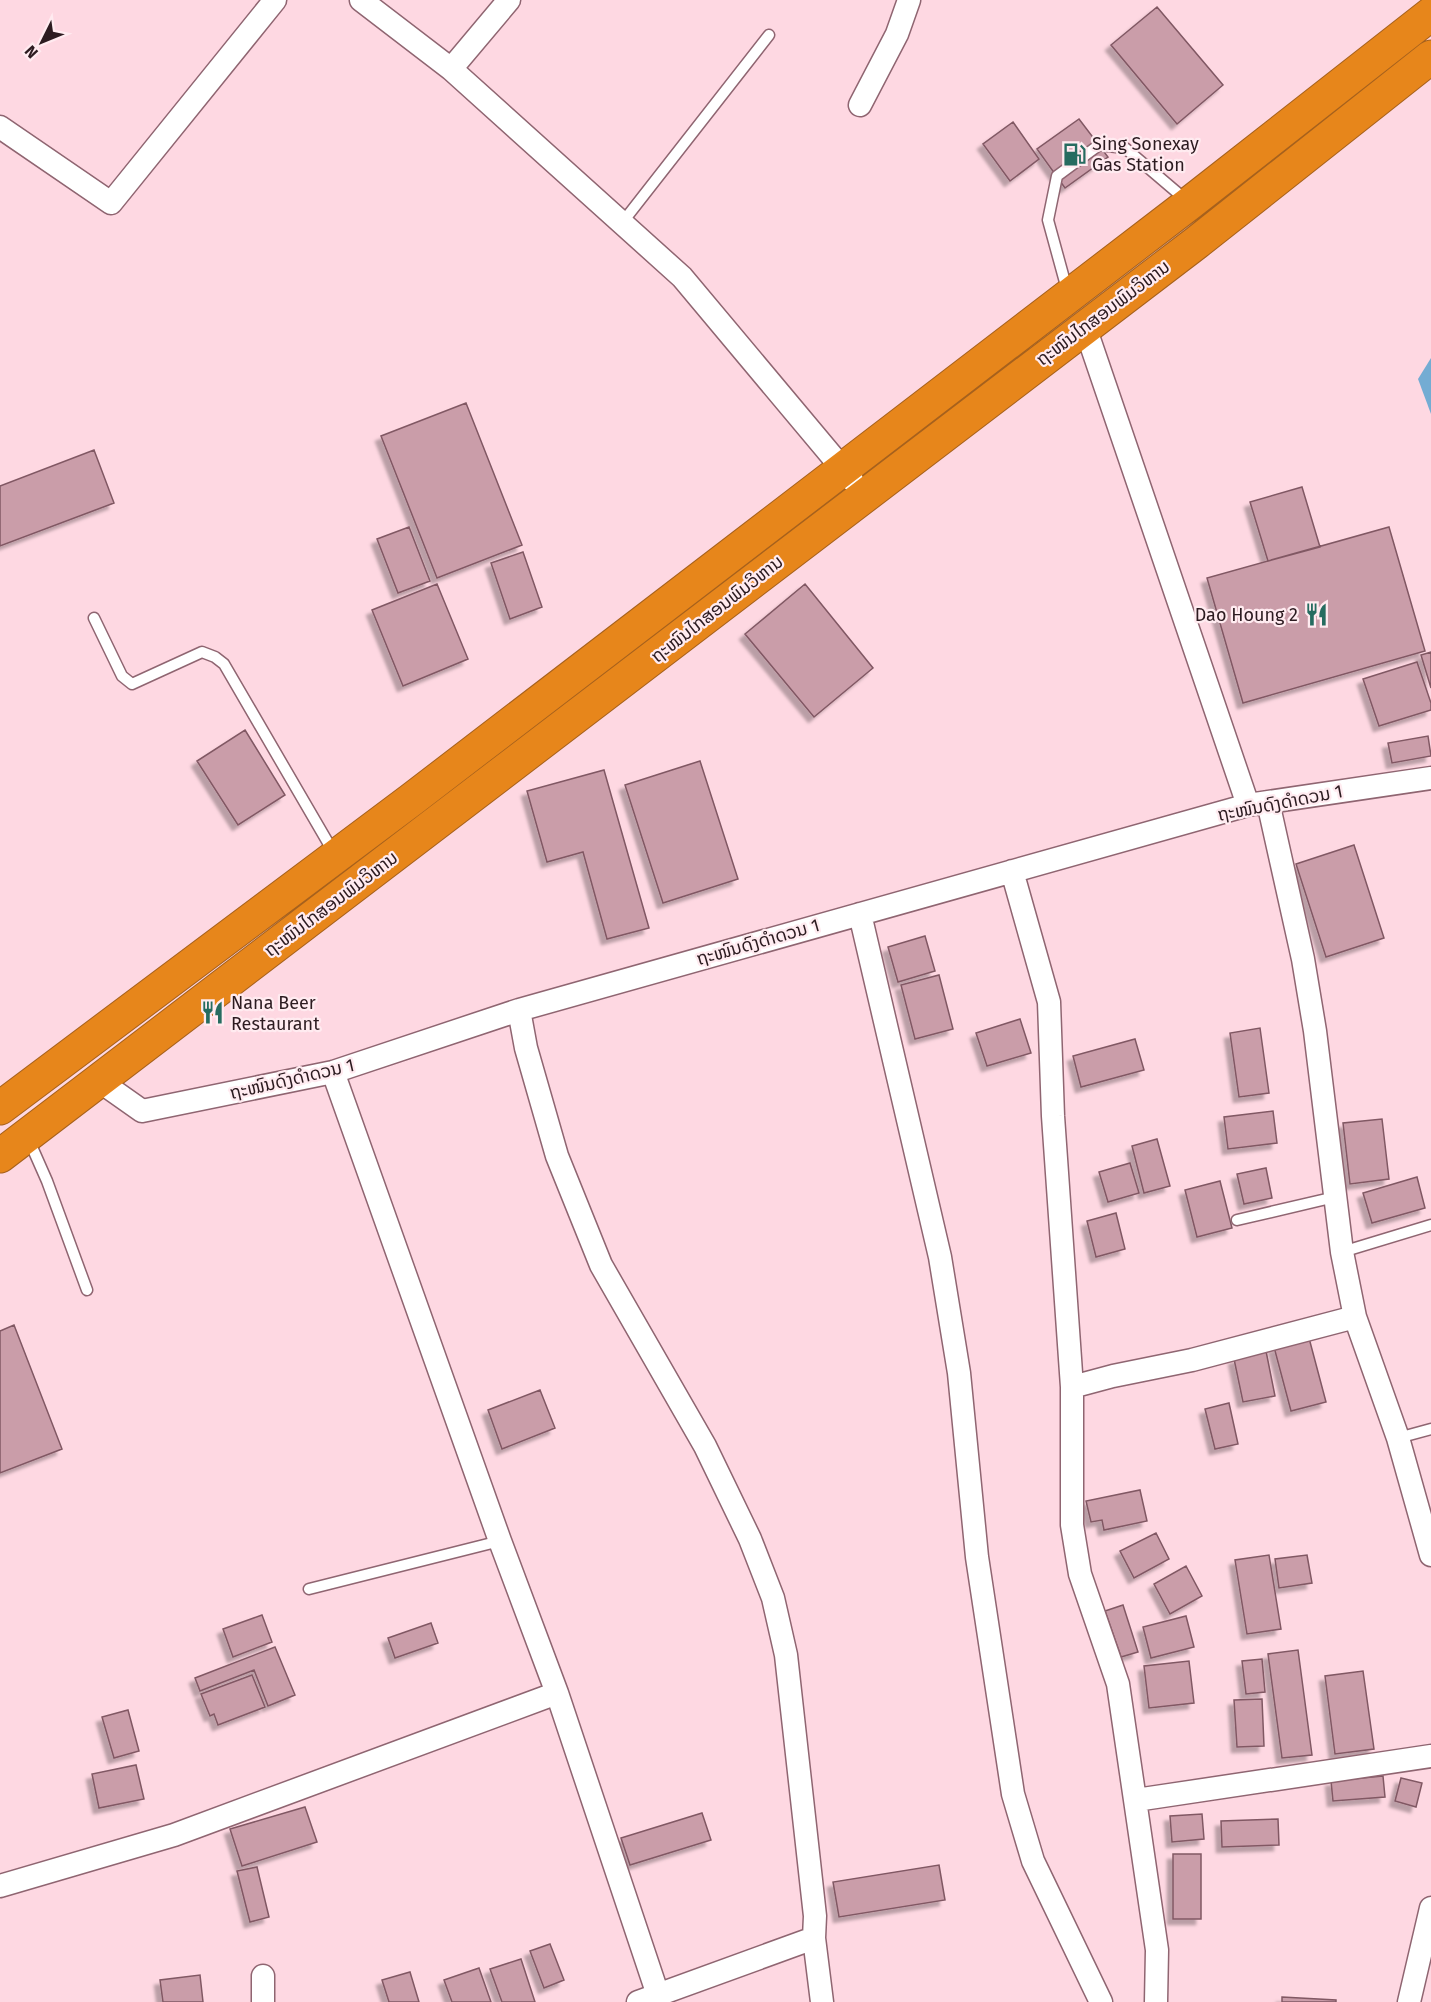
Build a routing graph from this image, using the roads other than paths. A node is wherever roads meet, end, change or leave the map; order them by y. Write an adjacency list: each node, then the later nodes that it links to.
1 (275, 0): 11 (street)
2 (361, 0): 9 (street)
3 (508, 0): 9 (street)
4 (909, 0): 10 (street)
5 (1431, 14): 7 (highway, ຖະໜົນໄກສອນພົມວິຫານ)
6 (769, 35): 13 (lane)
7 (1386, 48): 8 (highway); 12 (highway, ຖະໜົນໄກສອນພົມວິຫານ)
8 (1419, 66): 14 (highway, ຖະໜົນໄກສອນພົມວິຫານ)
9 (451, 69): 13 (street)
10 (860, 105)
11 (0, 127)
12 (1182, 209): 14 (highway); 15 (highway, ຖະໜົນໄກສອນພົມວິຫານ); 15 (lane)
13 (622, 223): 17 (street)
14 (1196, 243): 16 (highway, ຖະໜົນໄກສອນພົມວິຫານ)
15 (1068, 296): 17 (highway, ຖະໜົນໄກສອນພົມວິຫານ)
16 (1085, 327): 18 (highway, ຖະໜົນໄກສອນພົມວິຫານ); 21 (street)
17 (843, 469): 18 (street); 22 (highway, ຖະໜົນໄກສອນພົມວິຫານ)
18 (864, 496): 27 (highway, ຖະໜົນໄກສອນພົມວິຫານ)
19 (94, 618): 22 (lane)
20 (1431, 778): 21 (street, ຖະໜົນດົງດຳດວນ 1)
21 (1258, 804): 23 (street, ຖະໜົນດົງດຳດວນ 1); 31 (street)
22 (335, 855): 28 (highway, ຖະໜົນໄກສອນພົມວິຫານ)
23 (1012, 872): 24 (street, ຖະໜົນດົງດຳດວນ 1); 37 (street)
24 (860, 914): 25 (street, ຖະໜົນດົງດຳດວນ 1); 53 (street)
25 (519, 1010): 26 (street, ຖະໜົນດົງດຳດວນ 1); 48 (street)
26 (333, 1072): 27 (street, ຖະໜົນດົງດຳດວນ 1); 40 (street)
27 (98, 1080): 29 (highway, ຖະໜົນໄກສອນພົມວິຫານ)
28 (4, 1098)
29 (27, 1136): 30 (highway, ຖະໜົນໄກສອນພົມວິຫານ); 35 (lane)
30 (0, 1156)
31 (1335, 1197): 32 (lane); 34 (street)
32 (1238, 1220)
33 (1431, 1225): 34 (lane)
34 (1342, 1252): 36 (street)
35 (87, 1290)
36 (1355, 1317): 37 (street); 39 (street)
37 (1072, 1386): 45 (street)
38 (1431, 1430): 39 (lane)
39 (1398, 1438): 41 (street)
40 (500, 1541): 42 (lane); 43 (street)
41 (1431, 1555)
42 (309, 1589)
43 (556, 1693): 46 (street); 50 (street)
44 (1431, 1756): 45 (street)
45 (1136, 1800): 54 (street)
46 (0, 1886)
47 (1431, 1908): 55 (street)
48 (814, 1938): 50 (street); 52 (street)
49 (263, 1976): 51 (street)
50 (648, 1999)
51 (263, 2002)
52 (822, 2002)
53 (1101, 2002)
54 (1156, 2002)
55 (1409, 2002)

